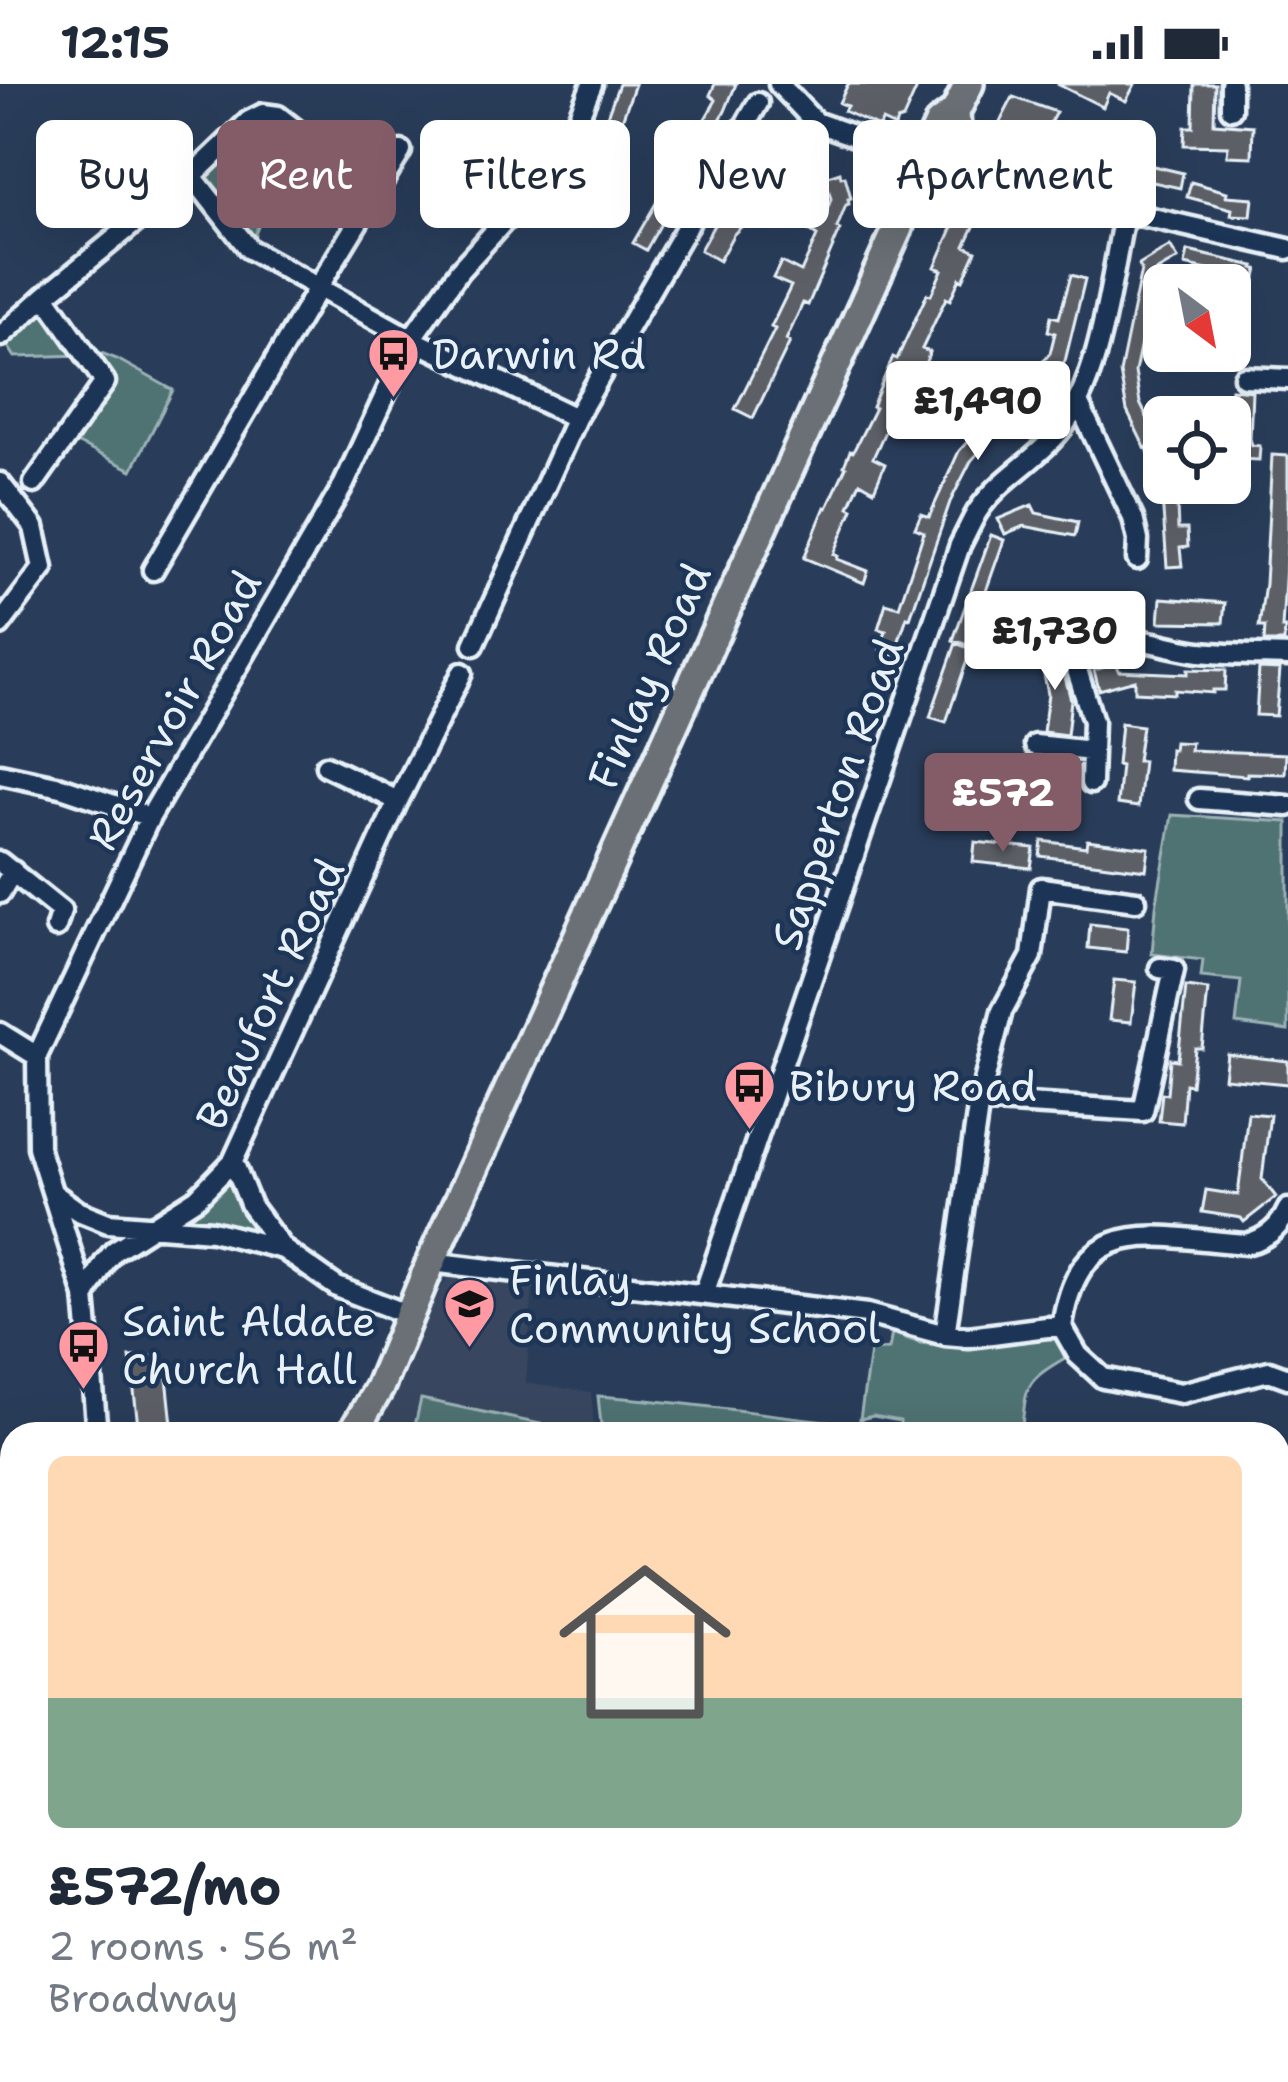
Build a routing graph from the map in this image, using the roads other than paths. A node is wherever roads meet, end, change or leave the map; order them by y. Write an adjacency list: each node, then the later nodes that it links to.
1 (592, 84): 23 (street, Reservoir Road)
2 (778, 84): 10 (street)
3 (969, 84): 9 (highway, Finlay Road)
4 (1231, 84): 6 (street)
5 (758, 103): 27 (street)
6 (1231, 109)
7 (252, 120): 8 (street)
8 (283, 120)
9 (951, 120)
10 (853, 136)
11 (401, 151): 20 (street)
12 (217, 152): 13 (street)
13 (193, 175)
14 (193, 177): 20 (street)
15 (1156, 218): 19 (street)
16 (128, 228): 21 (street)
17 (898, 228): 58 (highway, Finlay Road)
18 (1121, 228): 26 (street, Sapperton Road)
19 (1288, 249)
20 (319, 286): 23 (street); 31 (street)
21 (45, 296): 22 (street); 29 (street)
22 (1, 336)
23 (411, 339): 27 (street); 44 (street, Reservoir Road)
24 (1244, 377): 25 (street)
25 (1288, 379)
26 (1078, 402): 30 (street); 59 (street, Sapperton Road)
27 (576, 418): 33 (street)
28 (0, 483): 32 (street)
29 (34, 483)
30 (1137, 559)
31 (153, 570)
32 (0, 625)
33 (474, 645)
34 (1288, 656): 37 (street)
35 (462, 673): 42 (street, Beaufort Road)
36 (1035, 745): 37 (street)
37 (1092, 751): 40 (street)
38 (326, 766): 42 (street)
39 (0, 774): 44 (street)
40 (1091, 783)
41 (1199, 799): 43 (street)
42 (398, 801): 53 (street, Beaufort Road)
43 (1288, 806)
44 (151, 817): 51 (street, Reservoir Road)
45 (6, 867): 46 (street); 48 (street)
46 (0, 893)
47 (1136, 901): 52 (street)
48 (56, 928)
49 (1160, 968): 52 (street)
50 (0, 1033): 51 (street)
51 (37, 1056): 54 (street, Reservoir Road)
52 (979, 1101): 63 (street)
53 (233, 1161): 56 (street, Beaufort Road); 57 (street)
54 (50, 1190): 56 (street); 60 (street, Reservoir Road)
55 (1288, 1209): 62 (street)
56 (150, 1228): 57 (street); 60 (street, Beaufort Road)
57 (283, 1249): 61 (street)
58 (431, 1262): 59 (street); 61 (highway); 65 (highway)
59 (704, 1294): 63 (street)
60 (85, 1296): 66 (street, Reservoir Road)
61 (401, 1312): 65 (highway)
62 (1062, 1327): 63 (street); 64 (street)
63 (945, 1335)
64 (1288, 1378)
65 (369, 1405): 67 (highway)
66 (96, 1422)
67 (359, 1422)

